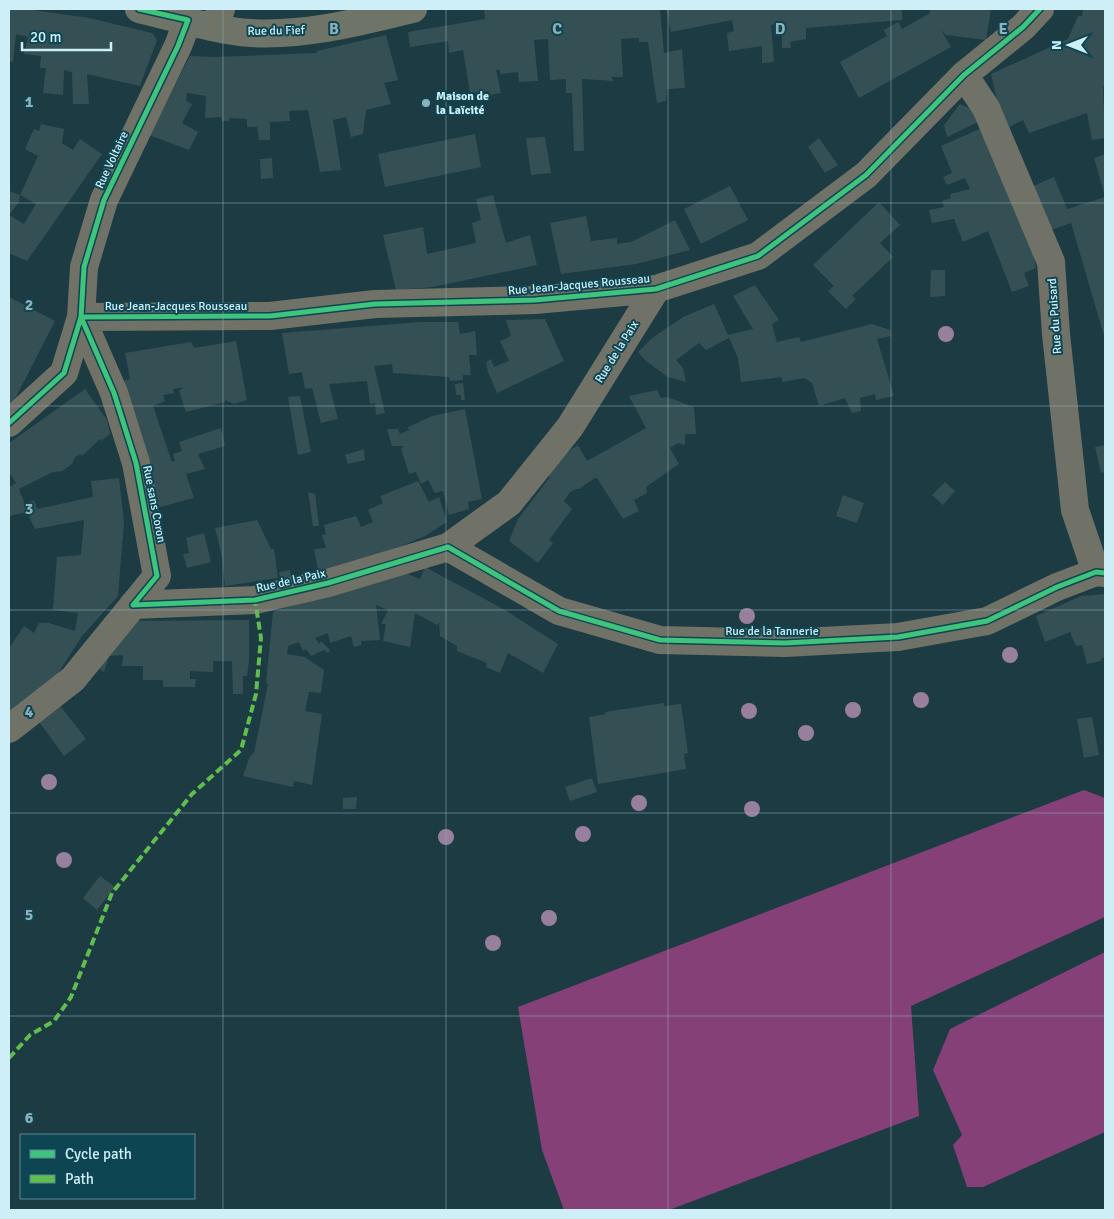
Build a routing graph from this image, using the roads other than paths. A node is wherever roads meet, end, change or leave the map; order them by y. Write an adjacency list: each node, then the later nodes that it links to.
1 (139, 9): 5 (street, Rue du Fief)
2 (413, 9): 4 (street, Rue du Fief)
3 (1040, 9): 6 (street, Rue Jean-Jacques Rousseau)
4 (218, 17): 5 (street, Rue du Fief)
5 (188, 20): 8 (street, Rue Voltaire)
6 (964, 75): 7 (street, Rue Jean-Jacques Rousseau); 11 (street, Rue du Puisard)
7 (656, 289): 8 (street, Rue Jean-Jacques Rousseau); 10 (street, Rue de la Paix)
8 (81, 317): 9 (street); 12 (street, Rue sans Coron)
9 (9, 423)
10 (448, 547): 11 (street, Rue de la Tannerie); 12 (street, Rue de la Paix)
11 (1101, 573)
12 (133, 605): 13 (street, Rue sans Coron)
13 (9, 729)

